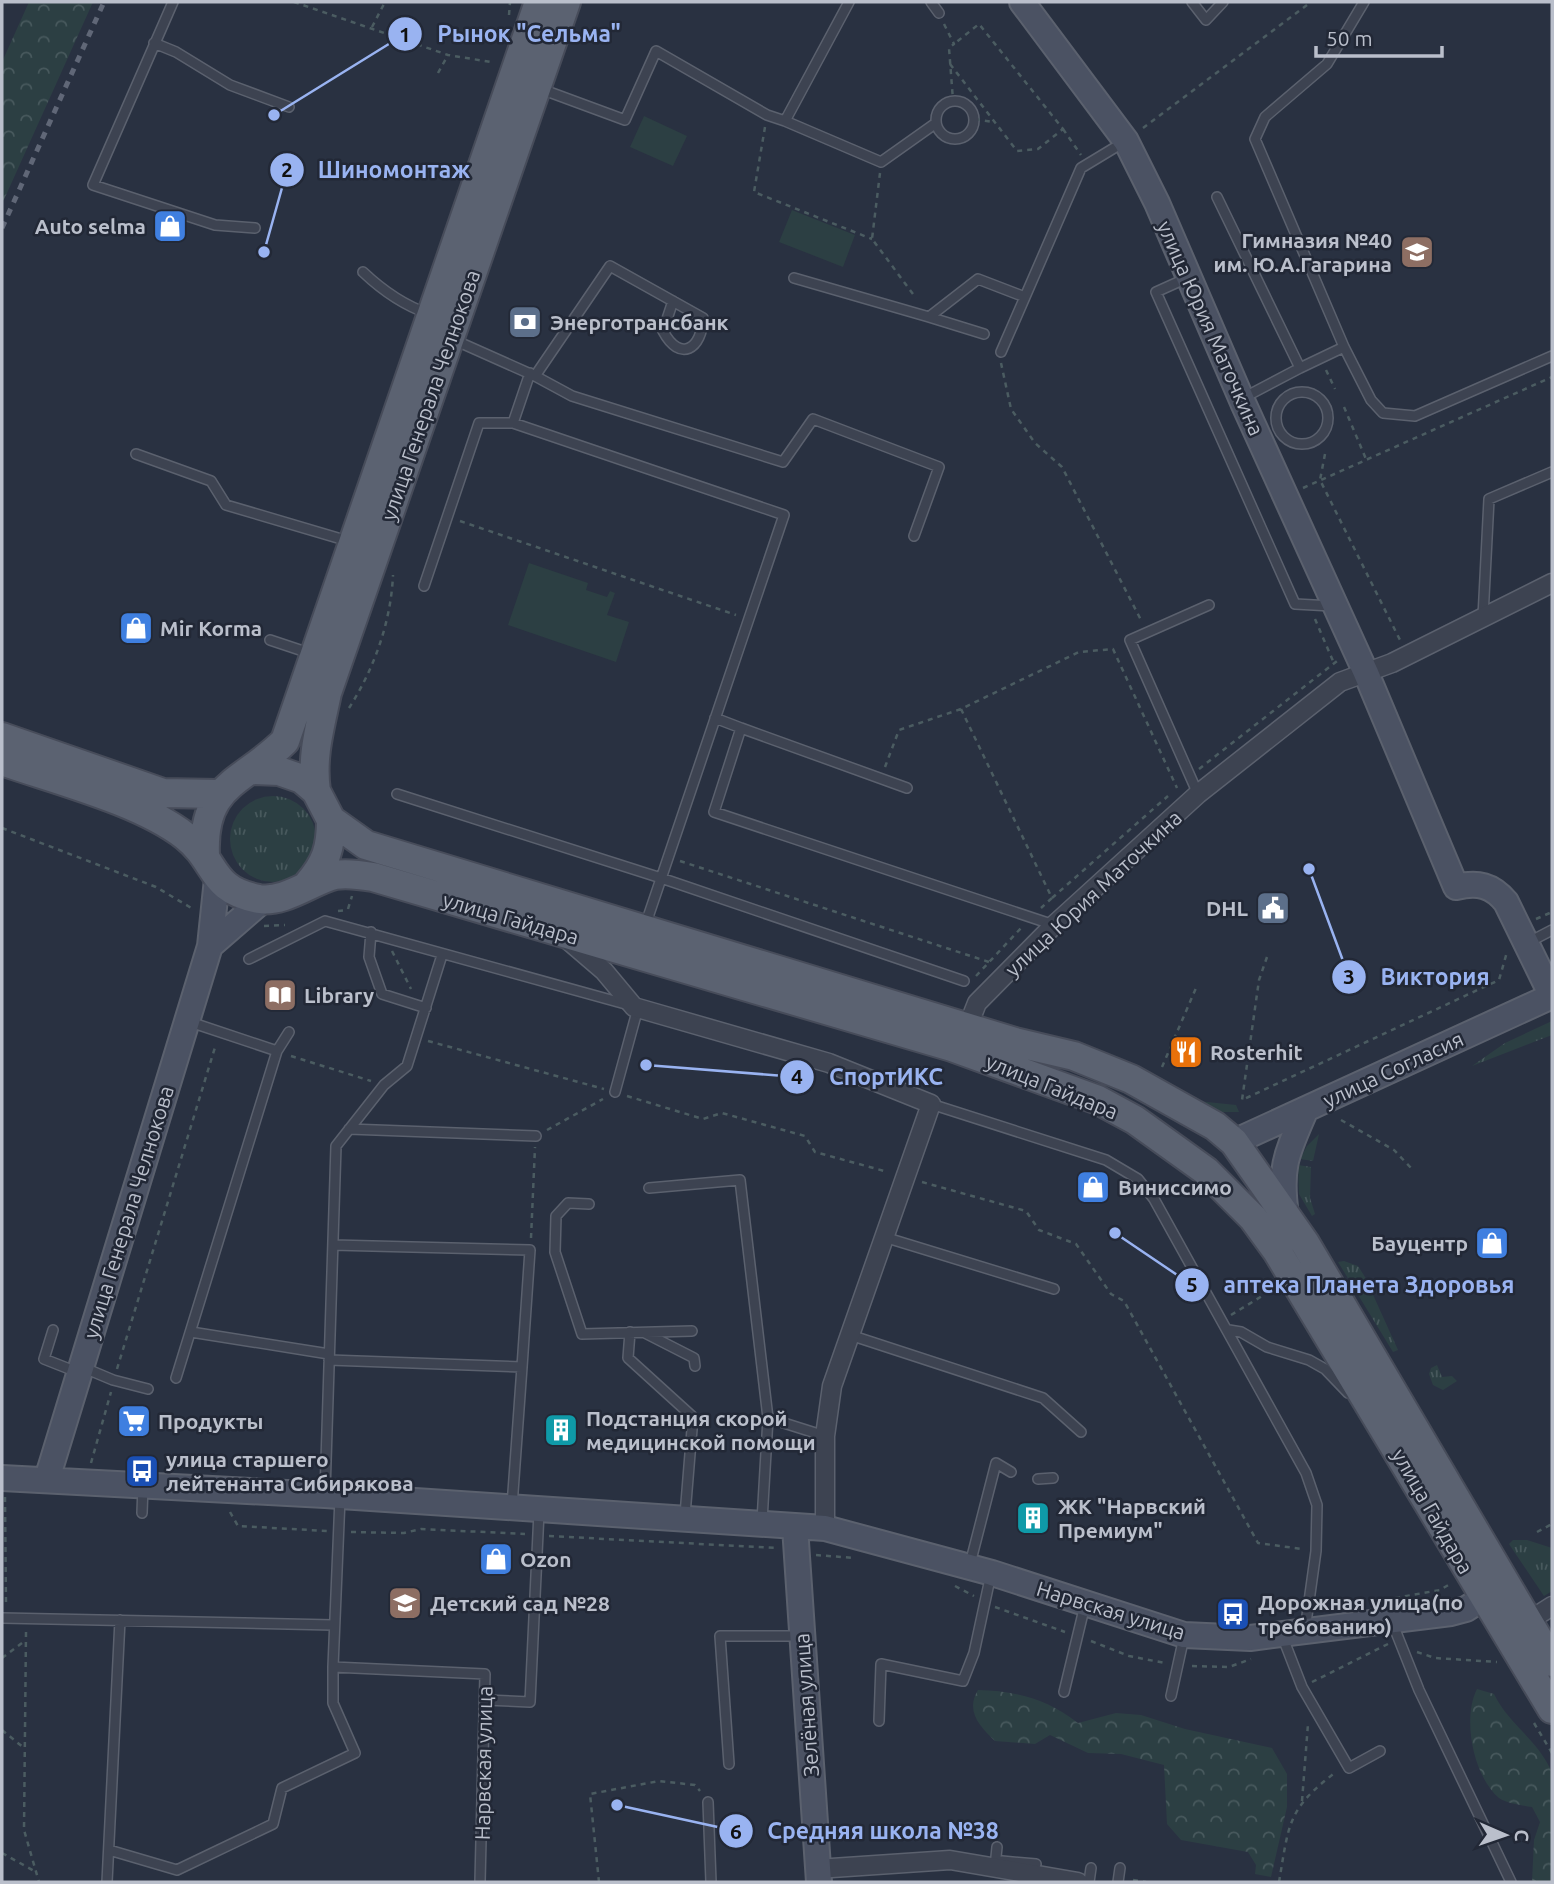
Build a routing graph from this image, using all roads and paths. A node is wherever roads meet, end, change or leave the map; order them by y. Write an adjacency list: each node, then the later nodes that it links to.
1 (173, 2): 17 (lane)
2 (294, 2): 16 (path)
3 (385, 2): 16 (path)
4 (510, 2): 15 (path)
5 (539, 2): 23 (main road, улица Генерала Челнокова)
6 (566, 2): 23 (main road, улица Генерала Челнокова)
7 (849, 2): 28 (lane)
8 (931, 2): 14 (lane)
9 (1022, 2): 32 (street, улица Юрия Маточкина)
10 (1192, 2): 11 (lane)
11 (1223, 2)
12 (1311, 2): 32 (path)
13 (1364, 2): 47 (lane)
14 (939, 13): 18 (path)
15 (509, 15)
16 (372, 27): 19 (path)
17 (154, 43): 25 (lane); 36 (lane)
18 (954, 44): 21 (path); 31 (path)
19 (448, 55): 20 (path); 22 (path)
20 (491, 62)
21 (950, 64): 24 (path); 29 (path)
22 (438, 73)
23 (526, 91): 26 (lane); 43 (main road, улица Генерала Челнокова); 46 (main road, улица Генерала Челнокова)
24 (953, 100): 27 (lane); 30 (lane)
25 (289, 107)
26 (767, 114): 28 (lane); 37 (path)
27 (975, 119): 29 (path); 30 (lane)
28 (785, 121): 33 (lane)
29 (995, 122): 31 (path)
30 (936, 123): 33 (lane)
31 (1063, 129): 34 (path)
32 (1126, 141): 34 (lane); 39 (street, улица Юрия Маточкина)
33 (881, 162): 37 (path)
34 (1087, 164): 41 (lane)
35 (1217, 197): 51 (lane)
36 (255, 228)
37 (872, 239): 44 (path)
38 (363, 272): 43 (lane)
39 (1189, 277): 55 (street, улица Юрия Маточкина); 72 (lane)
40 (794, 278): 44 (lane)
41 (1025, 297): 44 (lane); 48 (lane)
42 (673, 301): 42 (lane); 52 (lane)
43 (431, 315): 67 (main road, улица Генерала Челнокова)
44 (929, 317): 45 (lane)
45 (984, 334)
46 (450, 338): 52 (lane); 90 (main road, улица Генерала Челнокова)
47 (1344, 346): 49 (lane); 50 (lane)
48 (1000, 354): 75 (path)
49 (1552, 356)
50 (1321, 358): 51 (lane); 54 (path)
51 (1300, 368): 55 (lane)
52 (533, 374): 57 (lane); 66 (lane)
53 (1552, 377): 61 (path)
54 (1335, 389)
55 (1241, 399): 58 (street, улица Юрия Маточкина)
56 (1344, 407): 61 (path)
57 (513, 423): 65 (lane); 74 (lane)
58 (1270, 438): 58 (lane); 64 (street, улица Юрия Маточкина)
59 (136, 454): 67 (lane)
60 (1325, 454): 63 (path)
61 (1366, 459): 63 (path)
62 (1552, 472): 73 (lane)
63 (1320, 480): 64 (path); 77 (path)
64 (1285, 496): 72 (street, улица Юрия Маточкина)
65 (447, 517): 70 (lane); 74 (path)
66 (914, 536)
67 (353, 543): 78 (main road, улица Генерала Челнокова)
68 (393, 575): 80 (path)
69 (1552, 583): 73 (street, улица Юрия Маточкина)
70 (424, 586)
71 (1209, 606): 75 (lane)
72 (1335, 606): 79 (street, улица Юрия Маточкина)
73 (1483, 617): 79 (street, улица Юрия Маточкина)
74 (749, 619): 82 (lane)
75 (1147, 633): 93 (lane)
76 (270, 640): 78 (lane)
77 (1403, 646)
78 (314, 654): 86 (main road, улица Генерала Челнокова)
79 (1366, 674): 93 (street, улица Юрия Маточкина); 113 (street, улица Юрия Маточкина)
80 (349, 708)
81 (961, 709): 87 (path); 89 (path); 105 (path)
82 (715, 718): 83 (lane); 96 (lane)
83 (741, 728): 87 (lane); 105 (lane)
84 (2, 737): 91 (main road)
85 (2, 761): 97 (main road)
86 (251, 770): 90 (main road); 91 (main road)
87 (881, 779): 88 (lane)
88 (907, 788)
89 (1177, 788)
90 (316, 791): 94 (main road, улица Гайдара)
91 (219, 794): 97 (main road)
92 (397, 794): 98 (lane)
93 (1198, 794): 108 (street, улица Юрия Маточкина)
94 (331, 820): 99 (main road); 109 (main road, улица Гайдара)
95 (2, 828): 104 (path)
96 (668, 857): 98 (lane); 119 (path)
97 (211, 867): 101 (main road); 115 (street, улица Генерала Челнокова)
98 (661, 878): 109 (lane); 120 (lane)
99 (308, 884): 101 (main road, улица Гайдара); 110 (main road, улица Гайдара)
100 (353, 891): 102 (path)
101 (263, 900): 107 (street, улица Генерала Челнокова)
102 (337, 911)
103 (1552, 912): 113 (path)
104 (198, 913)
105 (1031, 918): 108 (lane); 119 (path)
106 (293, 923): 107 (path)
107 (232, 924): 115 (street, улица Генерала Челнокова)
108 (1054, 925): 126 (street, улица Юрия Маточкина)
109 (644, 928): 126 (main road, улица Гайдара)
110 (555, 930): 124 (street); 141 (main road, улица Гайдара)
111 (1552, 930): 113 (lane)
112 (372, 932): 114 (lane); 118 (lane); 123 (lane)
113 (1523, 937): 117 (path); 122 (street, улица Юрия Маточкина)
114 (387, 938): 116 (lane); 123 (path)
115 (210, 946): 125 (street, улица Генерала Челнокова)
116 (442, 955): 123 (lane); 124 (lane)
117 (1267, 957)
118 (249, 959)
119 (989, 962): 120 (path)
120 (969, 979)
121 (1196, 988): 131 (path)
122 (1552, 996): 135 (street, улица Согласия)
123 (422, 1007): 129 (lane)
124 (636, 1008): 133 (lane); 134 (street)
125 (186, 1020): 130 (lane); 162 (street, улица Генерала Челнокова)
126 (968, 1026): 139 (main road, улица Гайдара)
127 (289, 1032): 130 (lane)
128 (218, 1037): 164 (path)
129 (417, 1038): 132 (lane); 133 (path)
130 (277, 1051): 132 (path); 155 (lane)
131 (1162, 1068)
132 (384, 1085): 137 (lane)
133 (615, 1093): 138 (path); 142 (path)
134 (931, 1104): 142 (street); 151 (lane)
135 (1306, 1109): 139 (street, улица Согласия); 145 (street)
136 (1341, 1120): 140 (path)
137 (349, 1129): 138 (lane); 147 (lane)
138 (536, 1136): 148 (path)
139 (1234, 1142): 141 (main road); 145 (main road, улица Гайдара)
140 (1412, 1169)
141 (1206, 1171): 166 (main road, улица Гайдара)
142 (905, 1177): 146 (street); 190 (path)
143 (649, 1188): 167 (lane)
144 (589, 1204): 156 (lane)
145 (1286, 1215): 200 (main road, улица Гайдара)
146 (884, 1237): 149 (lane); 158 (street)
147 (332, 1245): 148 (lane); 159 (lane)
148 (530, 1250): 161 (lane)
149 (1054, 1289)
150 (1267, 1293): 151 (path)
151 (1223, 1320): 153 (lane)
152 (53, 1330): 162 (lane)
153 (1229, 1330): 166 (lane); 190 (lane)
154 (692, 1331): 157 (lane)
155 (191, 1332): 159 (lane); 163 (lane)
156 (630, 1332): 157 (lane); 182 (lane)
157 (643, 1332): 160 (lane)
158 (850, 1335): 168 (lane); 169 (street)
159 (329, 1357): 161 (lane); 177 (lane)
160 (695, 1366)
161 (522, 1367): 179 (lane)
162 (80, 1370): 164 (lane); 173 (street, улица Генерала Челнокова)
163 (176, 1378)
164 (113, 1380): 165 (lane); 170 (path)
165 (148, 1389)
166 (1374, 1409): 196 (main road, улица Гайдара)
167 (768, 1418): 169 (lane); 184 (lane)
168 (1081, 1432)
169 (825, 1436): 185 (street)
170 (91, 1464)
171 (1011, 1472): 193 (lane)
172 (1053, 1478): 174 (lane)
173 (47, 1479): 175 (street, Нарвская улица); 176 (street, Нарвская улица)
174 (1038, 1479)
175 (143, 1484): 177 (street, Нарвская улица); 181 (lane)
176 (6, 1492): 201 (path)
177 (333, 1495): 179 (street, Нарвская улица); 186 (lane)
178 (227, 1508): 186 (path)
179 (512, 1508): 180 (street, Нарвская улица)
180 (539, 1510): 182 (street, Нарвская улица); 188 (lane)
181 (142, 1513)
182 (685, 1521): 184 (street, Нарвская улица)
183 (1552, 1524): 187 (path)
184 (762, 1526): 189 (street, Нарвская улица)
185 (825, 1528): 189 (street, Нарвская улица); 193 (street, Нарвская улица)
186 (338, 1532): 188 (path); 204 (lane)
187 (1536, 1532)
188 (538, 1535): 189 (path); 217 (lane)
189 (789, 1538): 236 (street, Зелёная улица)
190 (1316, 1551): 205 (lane)
191 (808, 1554): 192 (path)
192 (859, 1558)
193 (981, 1570): 197 (lane); 198 (street, Нарвская улица)
194 (951, 1583): 197 (path)
195 (1453, 1583): 199 (path)
196 (1483, 1598): 199 (street, Нарвская улица); 219 (main road, улица Гайдара)
197 (985, 1603): 208 (path); 220 (lane)
198 (1085, 1603): 206 (street, Нарвская улица); 208 (lane)
199 (1390, 1609): 205 (street, Нарвская улица); 248 (lane)
200 (1541, 1613): 212 (main road, улица Гайдара)
201 (4, 1617): 202 (lane)
202 (26, 1617): 203 (lane); 209 (path)
203 (120, 1619): 204 (lane); 229 (lane)
204 (333, 1625): 214 (lane)
205 (1293, 1633): 206 (street, Нарвская улица); 218 (lane)
206 (1184, 1635): 213 (lane)
207 (790, 1636): 224 (lane)
208 (1077, 1636): 213 (path); 215 (lane)
209 (26, 1640): 210 (path); 222 (path)
210 (2, 1658)
211 (1252, 1659): 213 (path)
212 (1552, 1662)
213 (1177, 1665): 216 (lane)
214 (333, 1667): 217 (lane, Нарвская улица); 229 (lane)
215 (1065, 1692)
216 (1171, 1696)
217 (485, 1700): 240 (lane, Нарвская улица)
218 (1311, 1704): 225 (lane); 227 (path)
219 (1552, 1709)
220 (879, 1721)
221 (2, 1730): 222 (path)
222 (25, 1749): 235 (path)
223 (1380, 1751): 225 (lane)
224 (729, 1764)
225 (1347, 1764): 227 (path)
226 (708, 1801): 241 (path); 242 (lane)
227 (1302, 1801): 247 (path)
228 (997, 1847): 234 (lane)
229 (109, 1850): 239 (lane)
230 (2, 1853): 235 (path)
231 (1036, 1864): 234 (lane)
232 (1091, 1868): 244 (lane)
233 (1120, 1868): 245 (lane)
234 (1001, 1871): 236 (street); 243 (street)
235 (36, 1872): 238 (path)
236 (818, 1876)
237 (1135, 1881): 246 (path)
238 (39, 1882)
239 (107, 1882)
240 (480, 1882)
241 (599, 1882)
242 (711, 1882)
243 (1077, 1882)
244 (1089, 1882)
245 (1118, 1882)
246 (1146, 1882)
247 (1279, 1882)
248 (1511, 1882)

